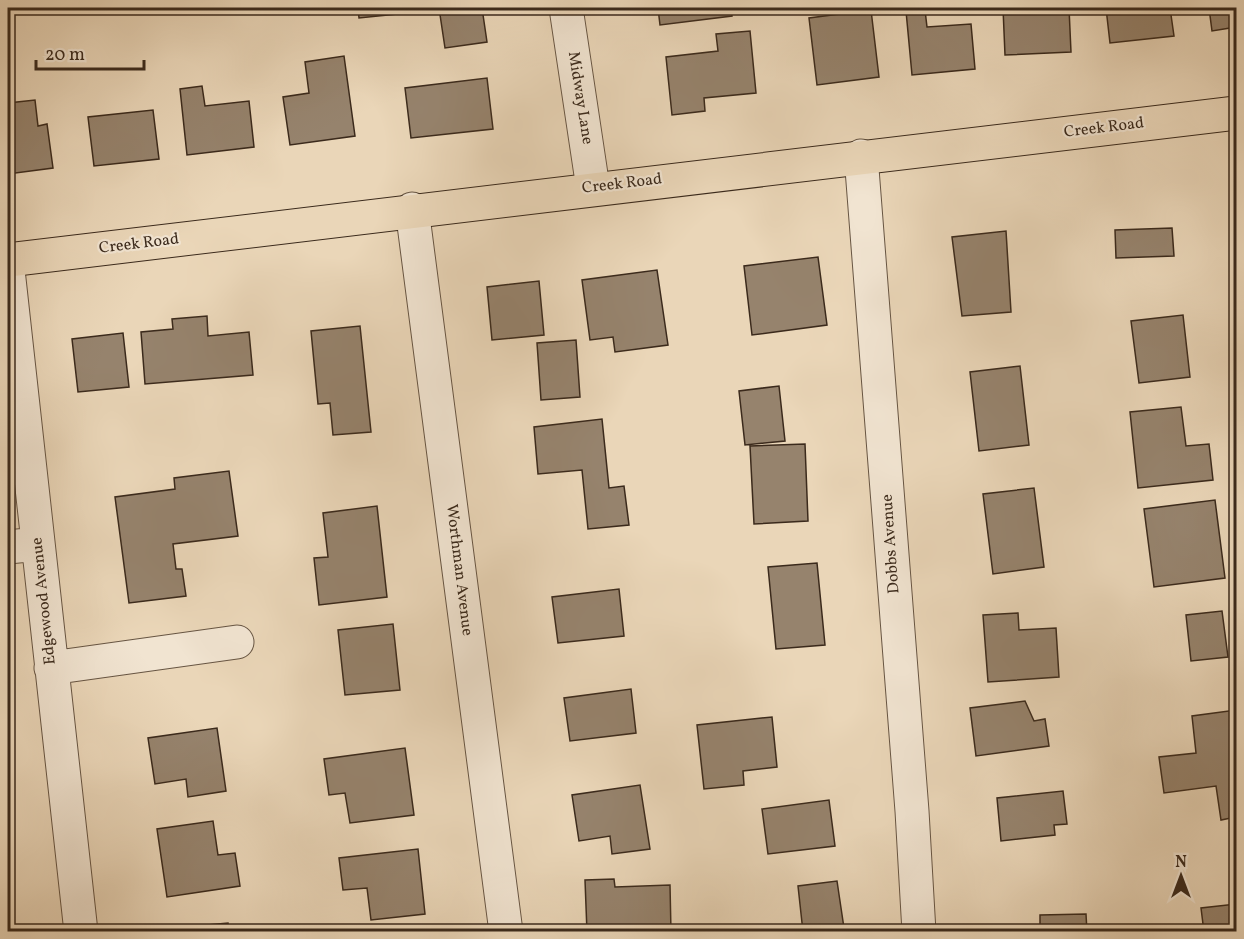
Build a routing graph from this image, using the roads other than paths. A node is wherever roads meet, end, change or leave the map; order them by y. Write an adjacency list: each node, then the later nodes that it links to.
1 (566, 8): 4 (street, Midway Lane)
2 (1236, 112): 3 (main road, Creek Road)
3 (861, 156): 4 (main road, Creek Road); 13 (street, Dobbs Avenue)
4 (593, 188): 5 (main road, Creek Road)
5 (412, 209): 6 (main road, Creek Road); 12 (street, Worthman Avenue)
6 (8, 260)
7 (8, 270): 8 (street, Edgewood Avenue)
8 (23, 546): 10 (street, Edgewood Avenue)
9 (237, 642): 10 (street)
10 (51, 668): 11 (street, Edgewood Avenue)
11 (81, 932)
12 (506, 932)
13 (919, 932)

